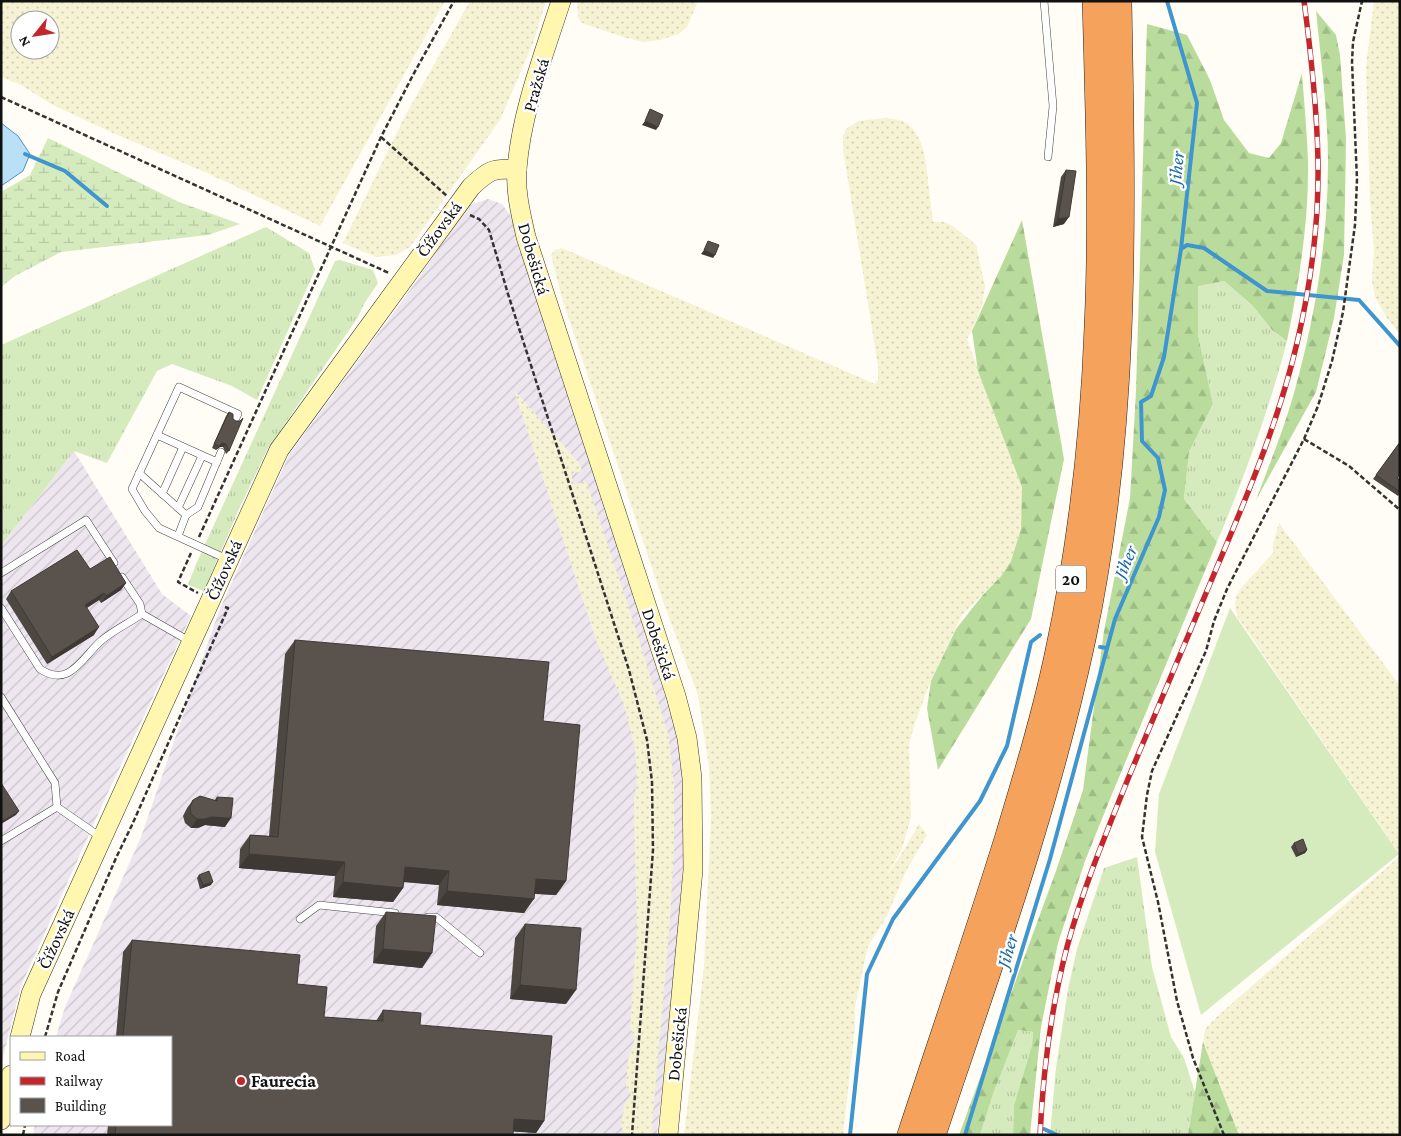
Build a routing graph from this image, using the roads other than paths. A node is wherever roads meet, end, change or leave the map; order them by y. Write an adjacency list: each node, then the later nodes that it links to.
1 (561, 1): 6 (street, Pražská)
2 (1044, 1): 5 (lane)
3 (1095, 1): 35 (highway, 20)
4 (1119, 1): 36 (highway, 20)
5 (1048, 157)
6 (517, 170): 18 (street, Čížovská); 34 (street, Dobešická)
7 (235, 420): 8 (lane)
8 (157, 435): 9 (lane); 13 (lane)
9 (183, 446): 11 (lane); 14 (lane)
10 (222, 452): 12 (lane)
11 (202, 456): 12 (lane); 15 (lane)
12 (217, 462): 16 (lane)
13 (139, 473): 14 (lane); 17 (lane)
14 (162, 494): 15 (lane)
15 (178, 508): 16 (lane)
16 (186, 515): 17 (lane)
17 (178, 536): 18 (lane)
18 (229, 560): 22 (street, Čížovská)
19 (1, 573): 21 (lane)
20 (1, 608): 21 (lane)
21 (142, 614): 22 (lane)
22 (192, 642): 25 (street, Čížovská)
23 (1, 697): 24 (lane)
24 (57, 807): 25 (lane); 26 (lane)
25 (102, 838): 31 (street, Čížovská)
26 (1, 841)
27 (407, 914): 29 (lane)
28 (416, 915): 30 (lane)
29 (300, 919)
30 (480, 953)
31 (20, 1036)
32 (10, 1080): 33 (street)
33 (1, 1120)
34 (668, 1135)
35 (910, 1135)
36 (933, 1135)

